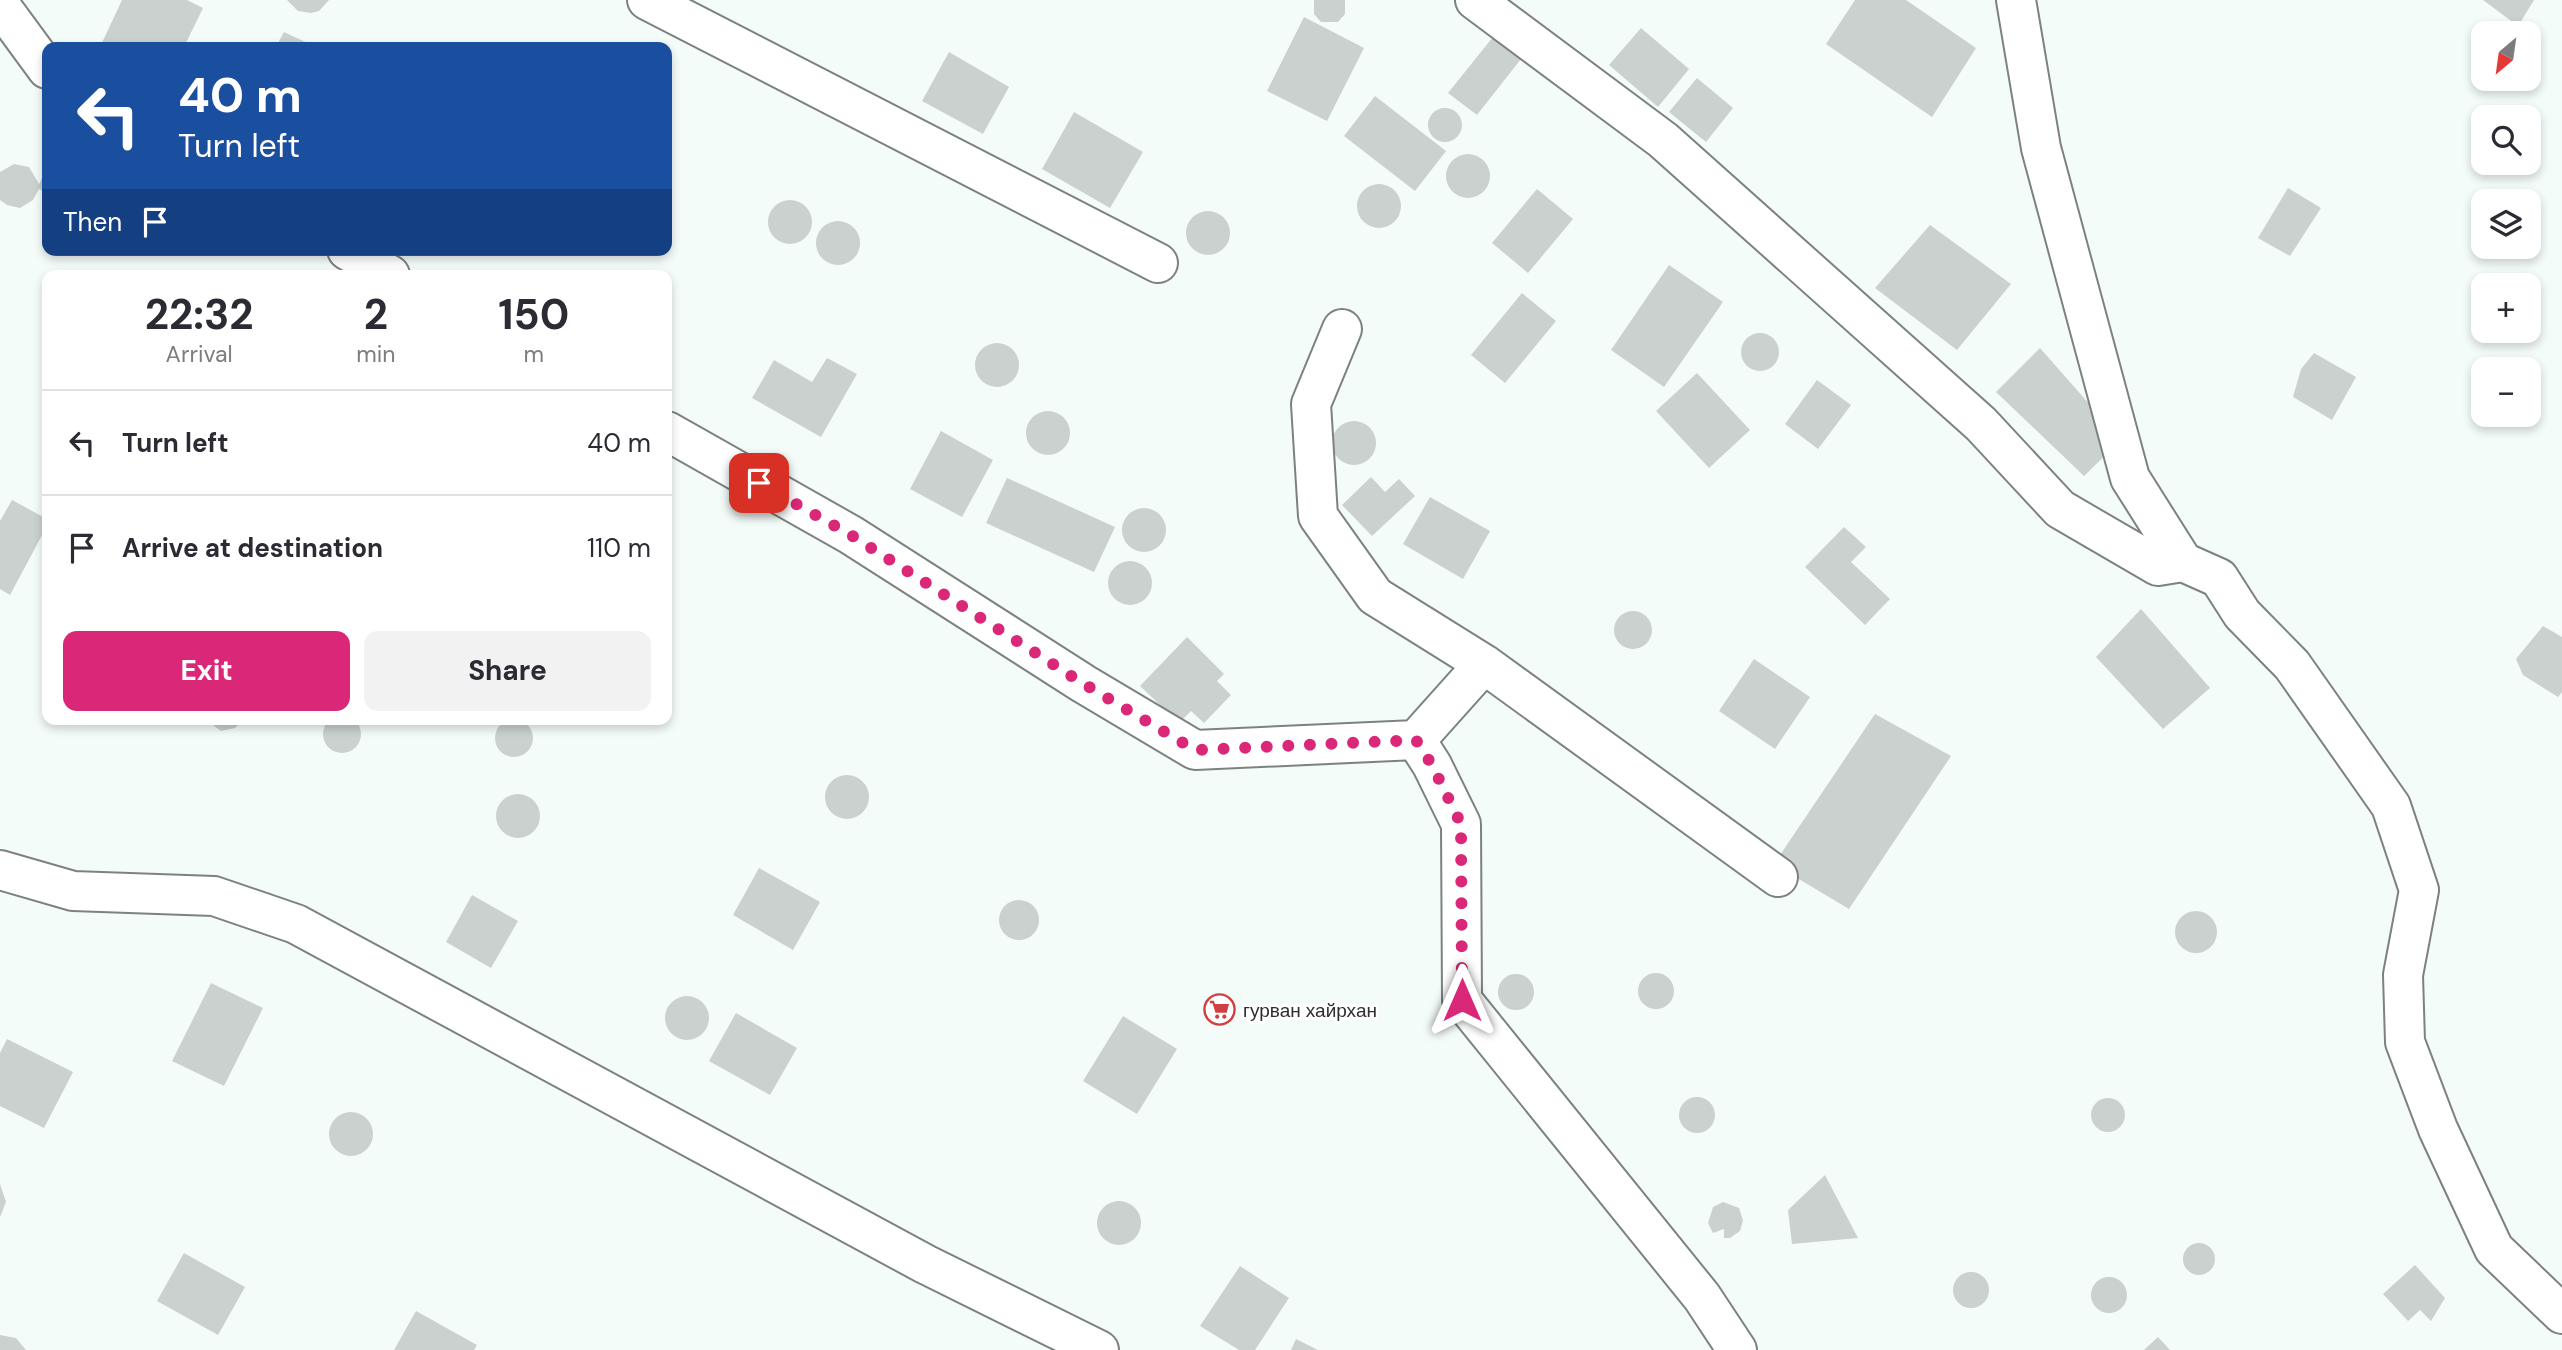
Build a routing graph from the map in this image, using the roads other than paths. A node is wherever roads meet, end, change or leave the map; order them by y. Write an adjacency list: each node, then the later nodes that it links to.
1 (647, 0): 7 (street)
2 (1475, 0): 11 (street)
3 (2016, 0): 11 (street)
4 (0, 5): 5 (street)
5 (42, 62)
6 (357, 256): 8 (street)
7 (1157, 263)
8 (381, 270)
9 (1342, 329): 12 (street)
10 (672, 434): 13 (street)
11 (2183, 562): 16 (street)
12 (1484, 664): 13 (street); 15 (street)
13 (1416, 740): 18 (street)
14 (0, 870): 17 (street)
15 (1777, 877)
16 (2562, 1314)
17 (1099, 1350)
18 (1737, 1350)

